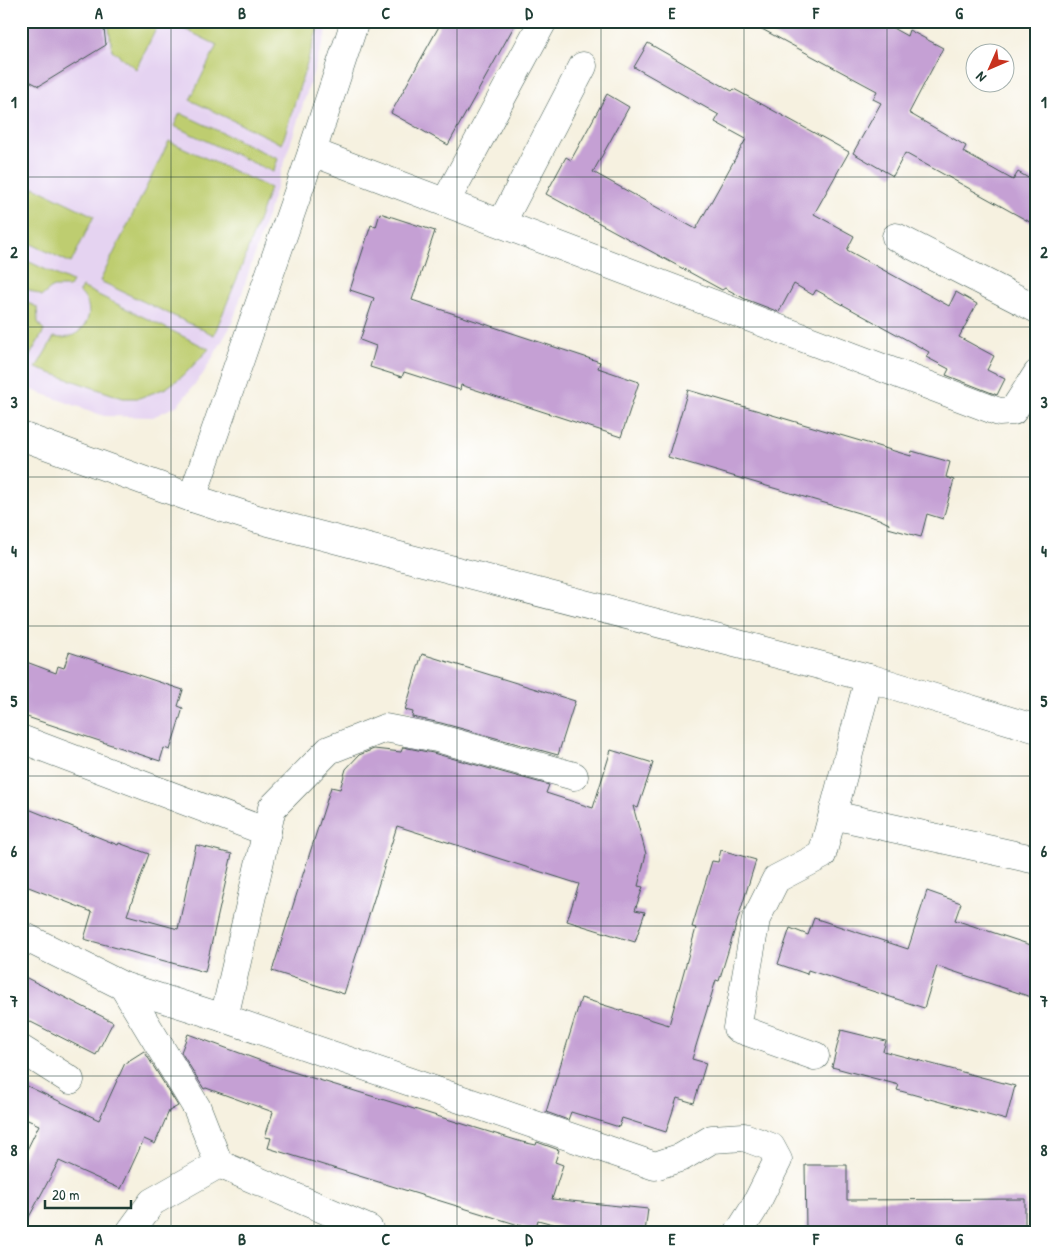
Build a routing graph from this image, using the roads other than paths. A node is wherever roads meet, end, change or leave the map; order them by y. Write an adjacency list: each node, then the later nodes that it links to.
1 (355, 21): 4 (street)
2 (543, 21): 5 (street)
3 (583, 66): 6 (street)
4 (312, 152): 5 (street); 11 (street)
5 (446, 201): 6 (street)
6 (502, 222): 9 (street)
7 (896, 237): 8 (street)
8 (1037, 309)
9 (1037, 374)
10 (21, 436): 11 (street)
11 (192, 498): 12 (street)
12 (869, 678): 13 (street); 16 (street)
13 (1037, 730)
14 (21, 739): 17 (street)
15 (574, 776): 17 (street)
16 (833, 815): 18 (street); 23 (street)
17 (267, 832): 21 (street)
18 (1037, 860)
19 (21, 935): 20 (street)
20 (123, 986): 21 (street); 25 (street)
21 (224, 1018): 28 (street)
22 (21, 1049): 24 (street)
23 (815, 1056)
24 (70, 1080)
25 (219, 1164): 26 (street); 27 (street)
26 (369, 1229)
27 (130, 1232)
28 (740, 1232)

